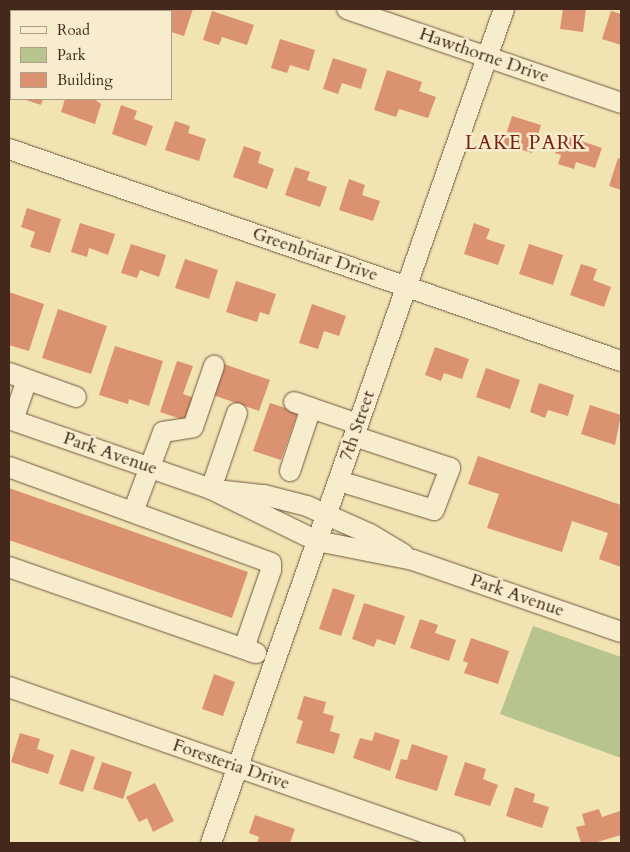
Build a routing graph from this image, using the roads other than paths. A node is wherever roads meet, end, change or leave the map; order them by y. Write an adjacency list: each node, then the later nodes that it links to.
1 (347, 9): 3 (street, Hawthorne Drive)
2 (504, 9): 3 (street, 7th Street)
3 (487, 57): 4 (street, Hawthorne Drive); 6 (street, 7th Street)
4 (621, 103)
5 (9, 149): 6 (street, Greenbriar Drive)
6 (406, 287): 7 (street, Greenbriar Drive); 13 (street, 7th Street)
7 (621, 361)
8 (214, 366): 15 (street)
9 (18, 376): 10 (street); 12 (street)
10 (76, 397)
11 (237, 413): 18 (street)
12 (11, 420): 15 (street, Park Avenue)
13 (356, 430): 16 (street); 17 (street, 7th Street); 17 (street)
14 (9, 467): 19 (street)
15 (149, 468): 18 (street, Park Avenue); 19 (street)
16 (290, 472)
17 (339, 481): 20 (street, 7th Street)
18 (211, 489): 20 (street, Park Avenue); 21 (street, Park Avenue)
19 (133, 512): 25 (street)
20 (326, 514): 21 (street, 7th Street); 22 (street, Park Avenue)
21 (317, 541): 22 (street, Park Avenue); 26 (street, 7th Street)
22 (413, 560): 24 (street, Park Avenue)
23 (9, 567): 25 (street)
24 (621, 632)
25 (250, 651): 26 (street)
26 (277, 660): 28 (street, 7th Street)
27 (9, 687): 28 (street, Foresteria Drive)
28 (238, 767): 29 (street, 7th Street); 30 (street, Foresteria Drive)
29 (211, 843)
30 (454, 843)

